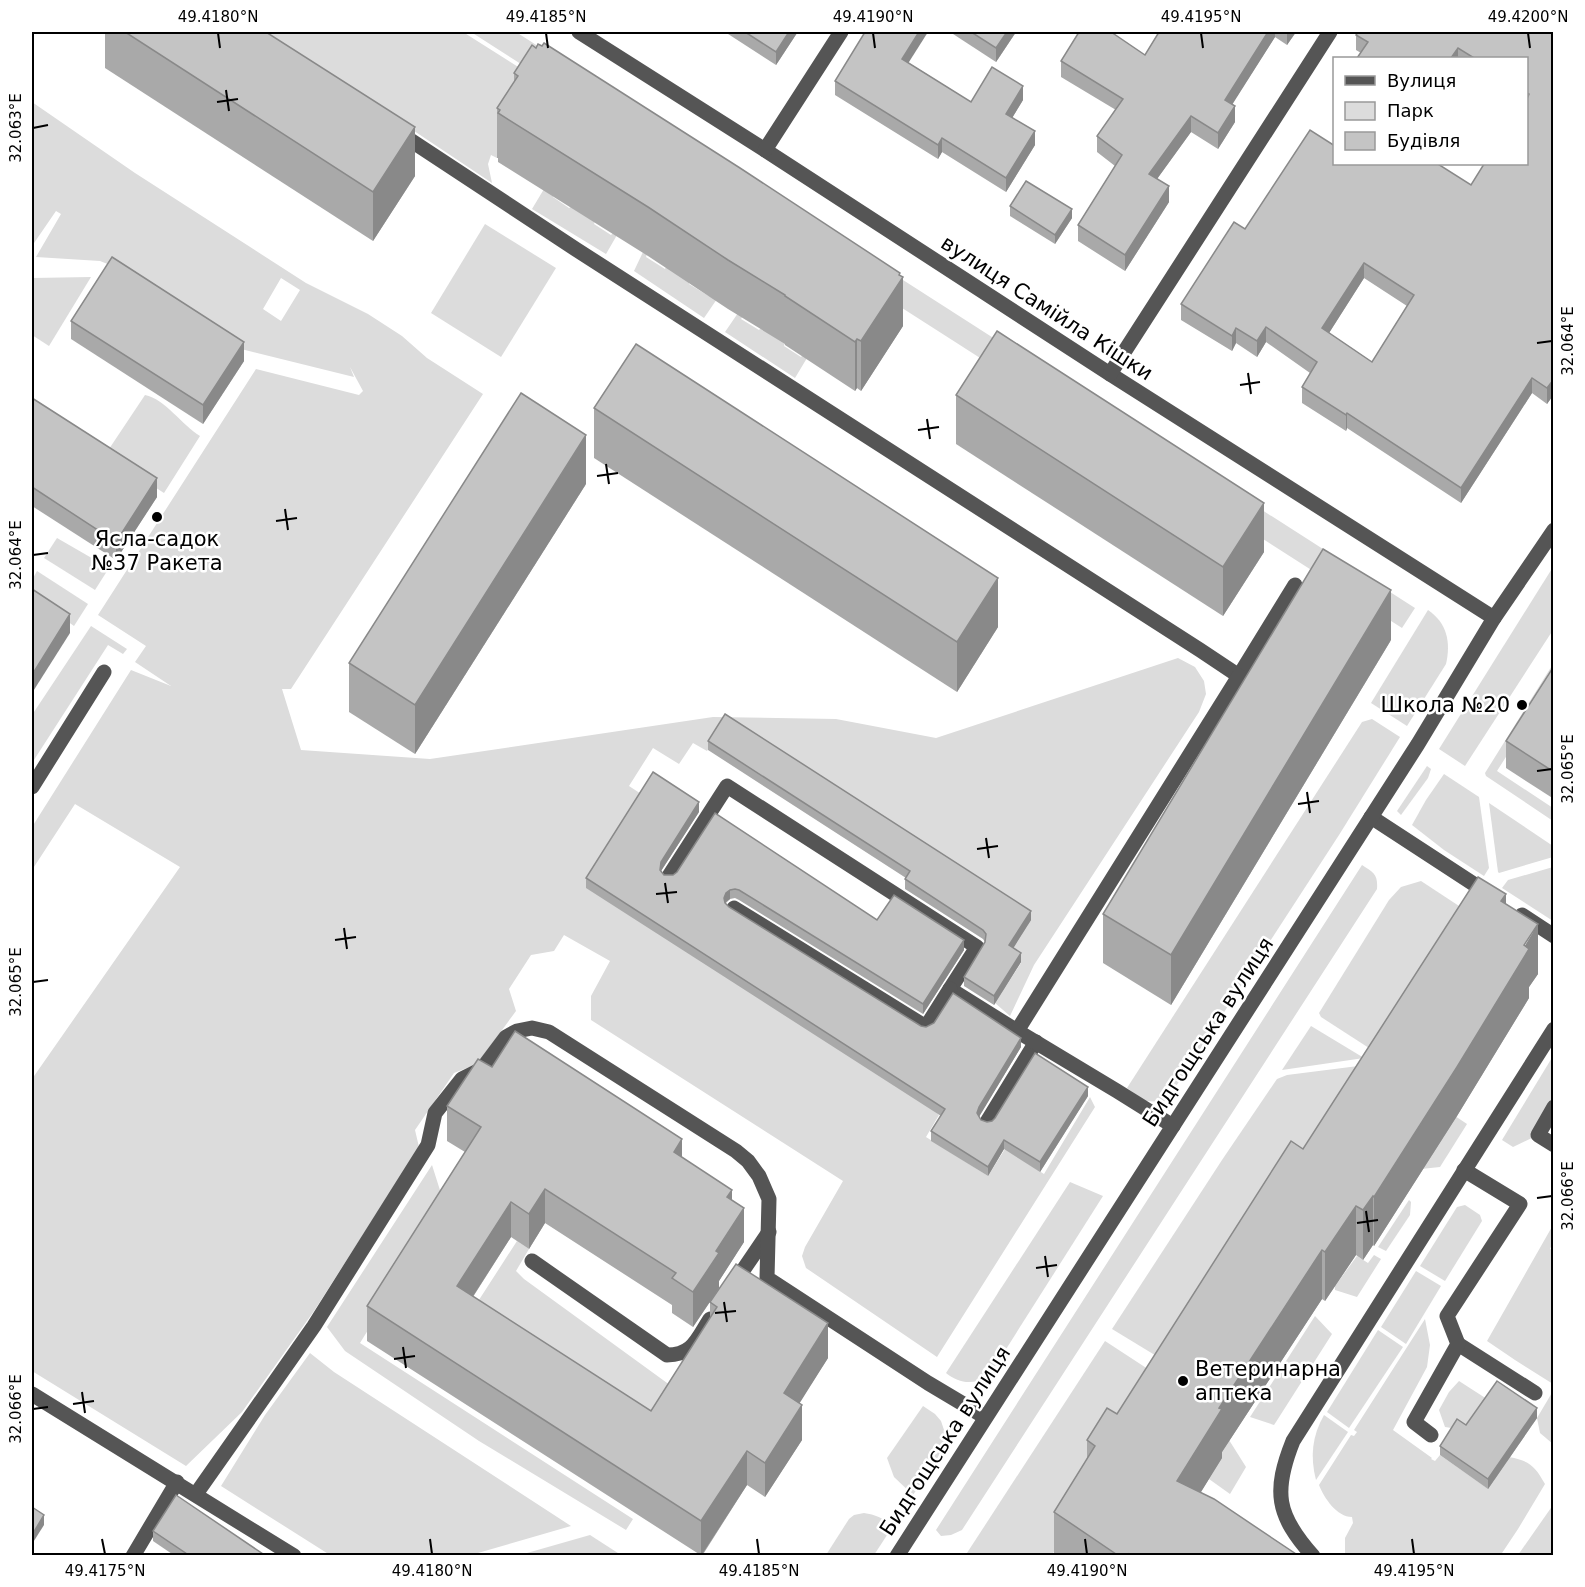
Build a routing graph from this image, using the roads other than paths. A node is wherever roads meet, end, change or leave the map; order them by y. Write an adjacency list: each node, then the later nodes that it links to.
1 (579, 32): 5 (street, вулиця Самійла Кішки)
2 (841, 32): 5 (street)
3 (1330, 32): 6 (street)
4 (382, 122): 11 (street)
5 (765, 150): 6 (street, вулиця Самійла Кішки)
6 (1110, 374): 9 (street, вулиця Самійла Кішки)
7 (1554, 530): 9 (street, Бидгощська вулиця)
8 (1295, 585): 11 (street)
9 (1494, 618): 13 (street, Бидгощська вулиця)
10 (104, 672): 12 (street)
11 (1239, 676): 19 (street)
12 (32, 787)
13 (1371, 817): 16 (street); 23 (street, Бидгощська вулиця)
14 (669, 876): 17 (street)
15 (734, 908): 17 (street)
16 (1554, 936)
17 (951, 988): 19 (street)
18 (1554, 1029): 25 (street)
19 (1017, 1031): 20 (street)
20 (1036, 1042): 22 (street); 23 (street)
21 (1554, 1107): 24 (street)
22 (987, 1122)
23 (1173, 1126): 31 (street, Бидгощська вулиця)
24 (1554, 1145)
25 (1464, 1170): 28 (street); 38 (street)
26 (769, 1232): 27 (street); 31 (street); 34 (street)
27 (532, 1261)
28 (1458, 1344): 29 (street); 32 (street)
29 (1534, 1393)
30 (32, 1394): 33 (street)
31 (985, 1417): 37 (street, Бидгощська вулиця)
32 (1431, 1435)
33 (177, 1482): 34 (street); 35 (street)
34 (196, 1494): 36 (street)
35 (133, 1556)
36 (294, 1556)
37 (897, 1556)
38 (1313, 1556)

